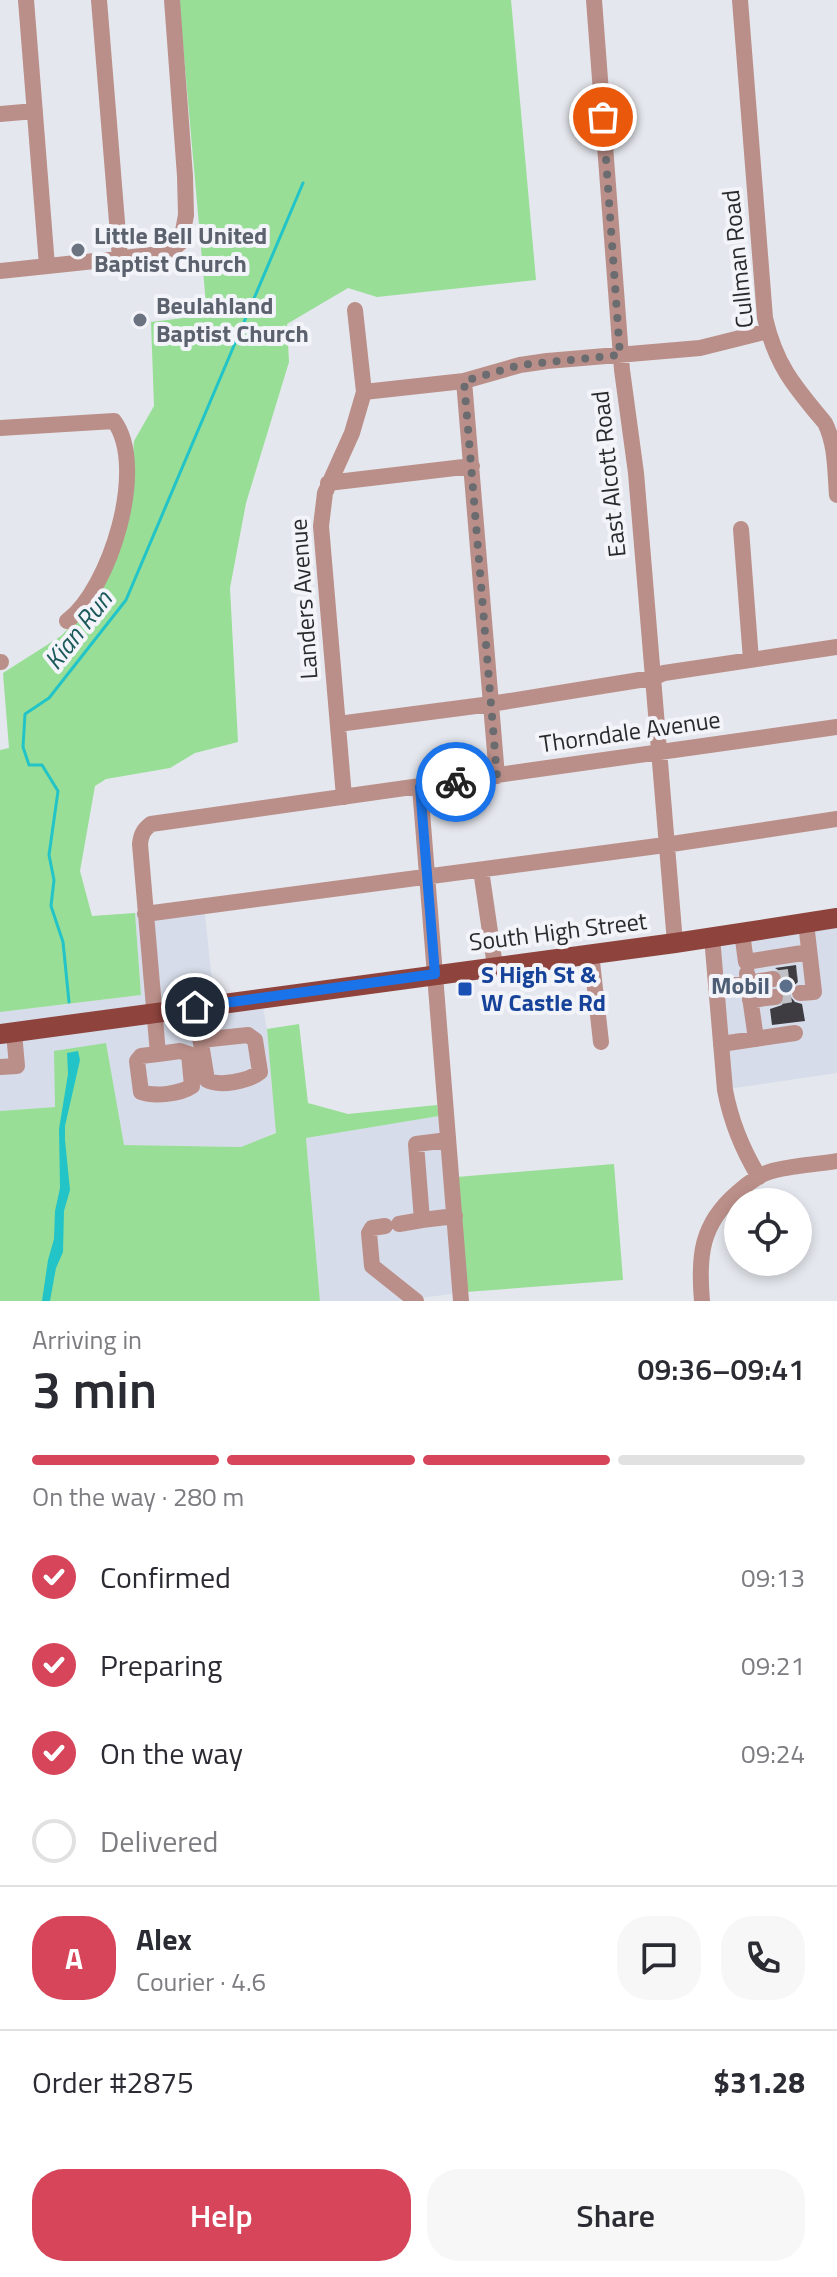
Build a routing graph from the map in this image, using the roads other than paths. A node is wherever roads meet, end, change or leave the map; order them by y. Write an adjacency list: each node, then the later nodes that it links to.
1 (26, 0): 6 (street)
2 (99, 0): 8 (street)
3 (172, 0): 8 (street)
4 (594, 0): 13 (street, East Alcott Road)
5 (740, 0): 12 (street, Cullman Road)
6 (35, 111): 7 (street); 9 (street)
7 (0, 114)
8 (120, 259): 9 (street)
9 (47, 266): 10 (street)
10 (0, 271)
11 (355, 310): 15 (street, Landers Avenue)
12 (768, 331): 13 (street); 19 (street, Cullman Road)
13 (620, 355): 14 (street); 24 (street, East Alcott Road)
14 (464, 381): 15 (street); 17 (street)
15 (364, 392): 18 (street, Landers Avenue)
16 (0, 428): 21 (street)
17 (472, 466): 18 (street); 25 (street)
18 (328, 483): 26 (street, Landers Avenue)
19 (837, 495)
20 (741, 529): 23 (street)
21 (67, 621)
22 (837, 647): 23 (street)
23 (751, 660): 24 (street)
24 (652, 678): 25 (street); 28 (street, East Alcott Road)
25 (491, 704): 26 (street); 29 (street)
26 (338, 724): 31 (street, Landers Avenue)
27 (837, 727): 28 (street, Thorndale Avenue)
28 (658, 753): 29 (street, Thorndale Avenue); 33 (street, East Alcott Road)
29 (497, 776): 30 (street, Thorndale Avenue)
30 (420, 787): 31 (street, Thorndale Avenue); 35 (street)
31 (344, 797): 36 (street, Thorndale Avenue)
32 (837, 819): 33 (street)
33 (665, 845): 34 (street); 41 (street, East Alcott Road)
34 (481, 870): 35 (street); 45 (street)
35 (428, 877): 36 (street); 46 (street)
36 (145, 914): 52 (street)
37 (837, 918): 38 (main road, South High Street)
38 (806, 923): 39 (main road, South High Street); 42 (street)
39 (742, 933): 40 (main road, South High Street); 44 (street)
40 (712, 937): 41 (main road, South High Street); 47 (street)
41 (675, 943): 43 (main road, South High Street)
42 (809, 952): 44 (street); 50 (street)
43 (591, 953): 45 (main road, South High Street); 57 (street)
44 (746, 962): 49 (street)
45 (495, 966): 46 (main road, South High Street)
46 (435, 974): 51 (main road, South High Street); 61 (street)
47 (716, 988): 49 (street); 58 (street)
48 (774, 988): 49 (street)
49 (749, 991): 55 (street)
50 (800, 993)
51 (195, 1007): 52 (main road, South High Street); 56 (street)
52 (154, 1012): 54 (main road, South High Street); 59 (street)
53 (795, 1033): 55 (street)
54 (7, 1034): 60 (street)
55 (756, 1039): 58 (street)
56 (201, 1040)
57 (601, 1042)
58 (721, 1044): 63 (street)
59 (158, 1054)
60 (0, 1067)
61 (448, 1140): 64 (street); 65 (street)
62 (837, 1161): 63 (street)
63 (759, 1177): 69 (street)
64 (455, 1216): 65 (street); 66 (street)
65 (422, 1220): 67 (street)
66 (461, 1299): 68 (street)
67 (416, 1301)
68 (443, 1301)
69 (702, 1301)

